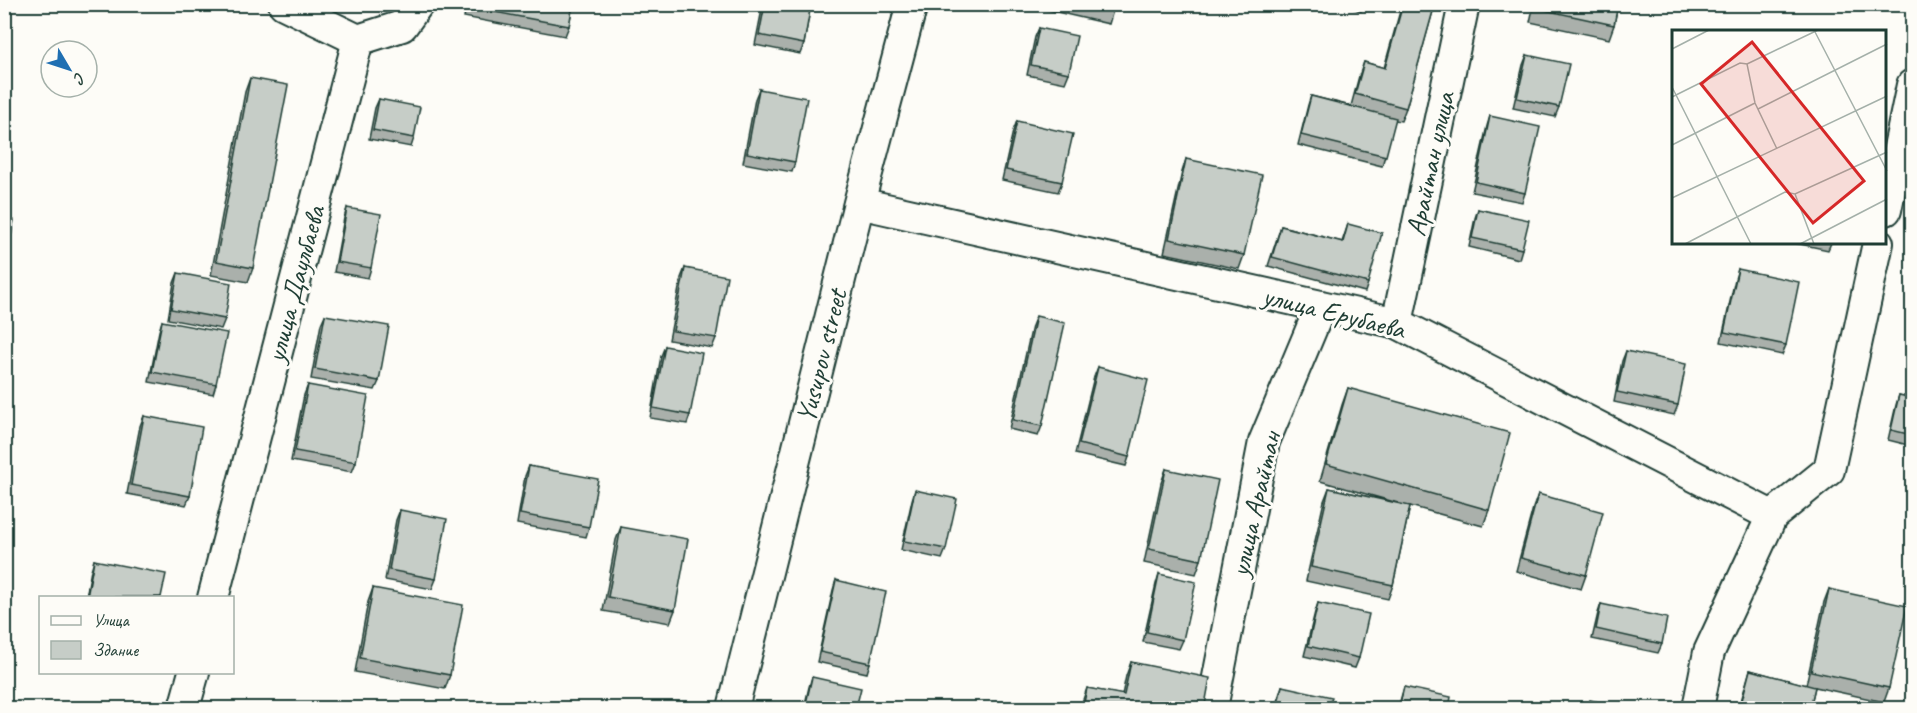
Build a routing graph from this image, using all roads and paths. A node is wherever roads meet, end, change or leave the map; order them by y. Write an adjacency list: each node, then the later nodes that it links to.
1 (284, 4): 5 (street)
2 (418, 4): 5 (street)
3 (912, 4): 7 (street, Yusupov street)
4 (1464, 4): 11 (street, Арайтан улица)
5 (358, 40): 13 (street, улица Даулбаева)
6 (1912, 85): 8 (street)
7 (859, 203): 10 (street, улица Ерубаева); 16 (street, Yusupov street)
8 (1887, 205)
9 (1878, 244): 12 (street)
10 (1321, 306): 11 (street, улица Ерубаева); 17 (street, улица Арайтан)
11 (1397, 323): 12 (street, улица Ерубаева)
12 (1772, 516): 18 (street)
13 (213, 596)
14 (193, 674): 15 (street)
15 (184, 708)
16 (733, 708)
17 (1212, 708)
18 (1698, 708)

